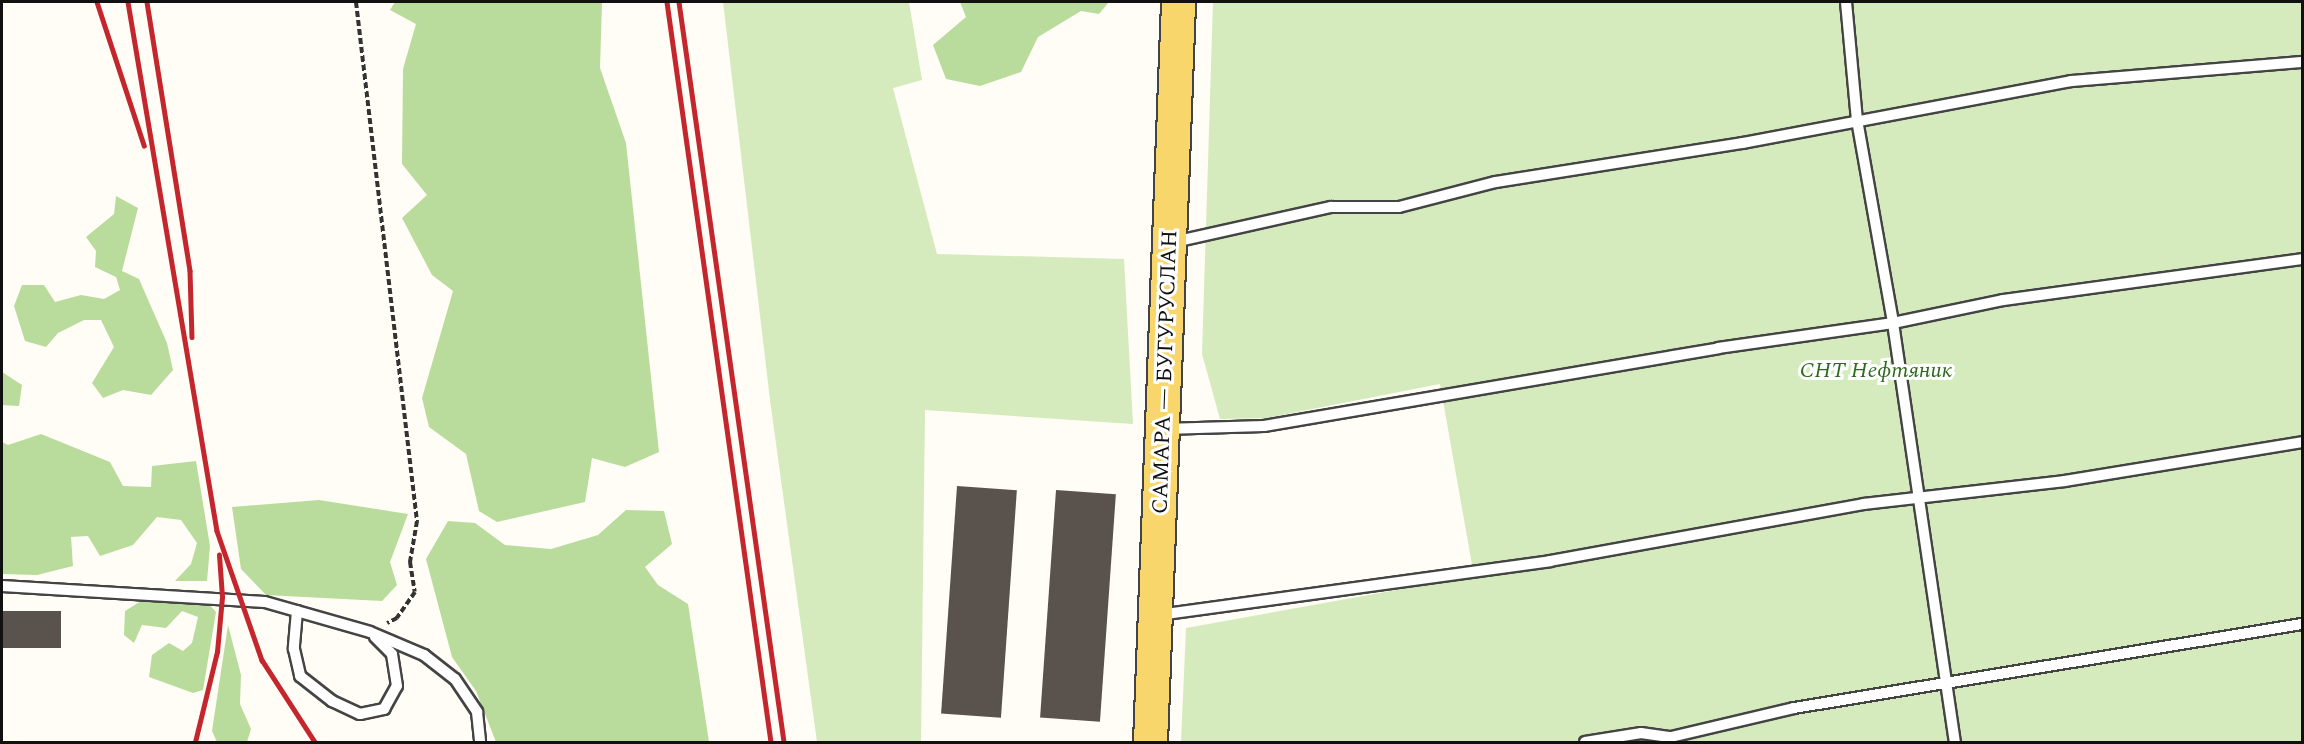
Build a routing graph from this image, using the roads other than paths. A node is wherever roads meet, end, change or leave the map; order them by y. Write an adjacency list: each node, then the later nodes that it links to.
1 (1178, 2): 5 (main road, САМАРА — БУГУРУСЛАН)
2 (1846, 2): 4 (lane)
3 (2302, 62): 4 (lane)
4 (1857, 120): 5 (lane); 7 (lane)
5 (1170, 243): 8 (main road, САМАРА — БУГУРУСЛАН)
6 (2302, 259): 7 (lane)
7 (1893, 323): 8 (lane); 10 (lane)
8 (1163, 429): 13 (main road, САМАРА — БУГУРУСЛАН)
9 (2302, 442): 10 (lane)
10 (1919, 501): 13 (lane); 16 (lane)
11 (2, 586): 12 (lane)
12 (297, 611): 15 (lane); 15 (lane)
13 (1155, 615): 18 (main road, САМАРА — БУГУРУСЛАН)
14 (2302, 624): 16 (lane)
15 (370, 632): 17 (lane)
16 (1947, 682): 19 (lane); 20 (lane)
17 (480, 742)
18 (1150, 742)
19 (1585, 742)
20 (1955, 742)

